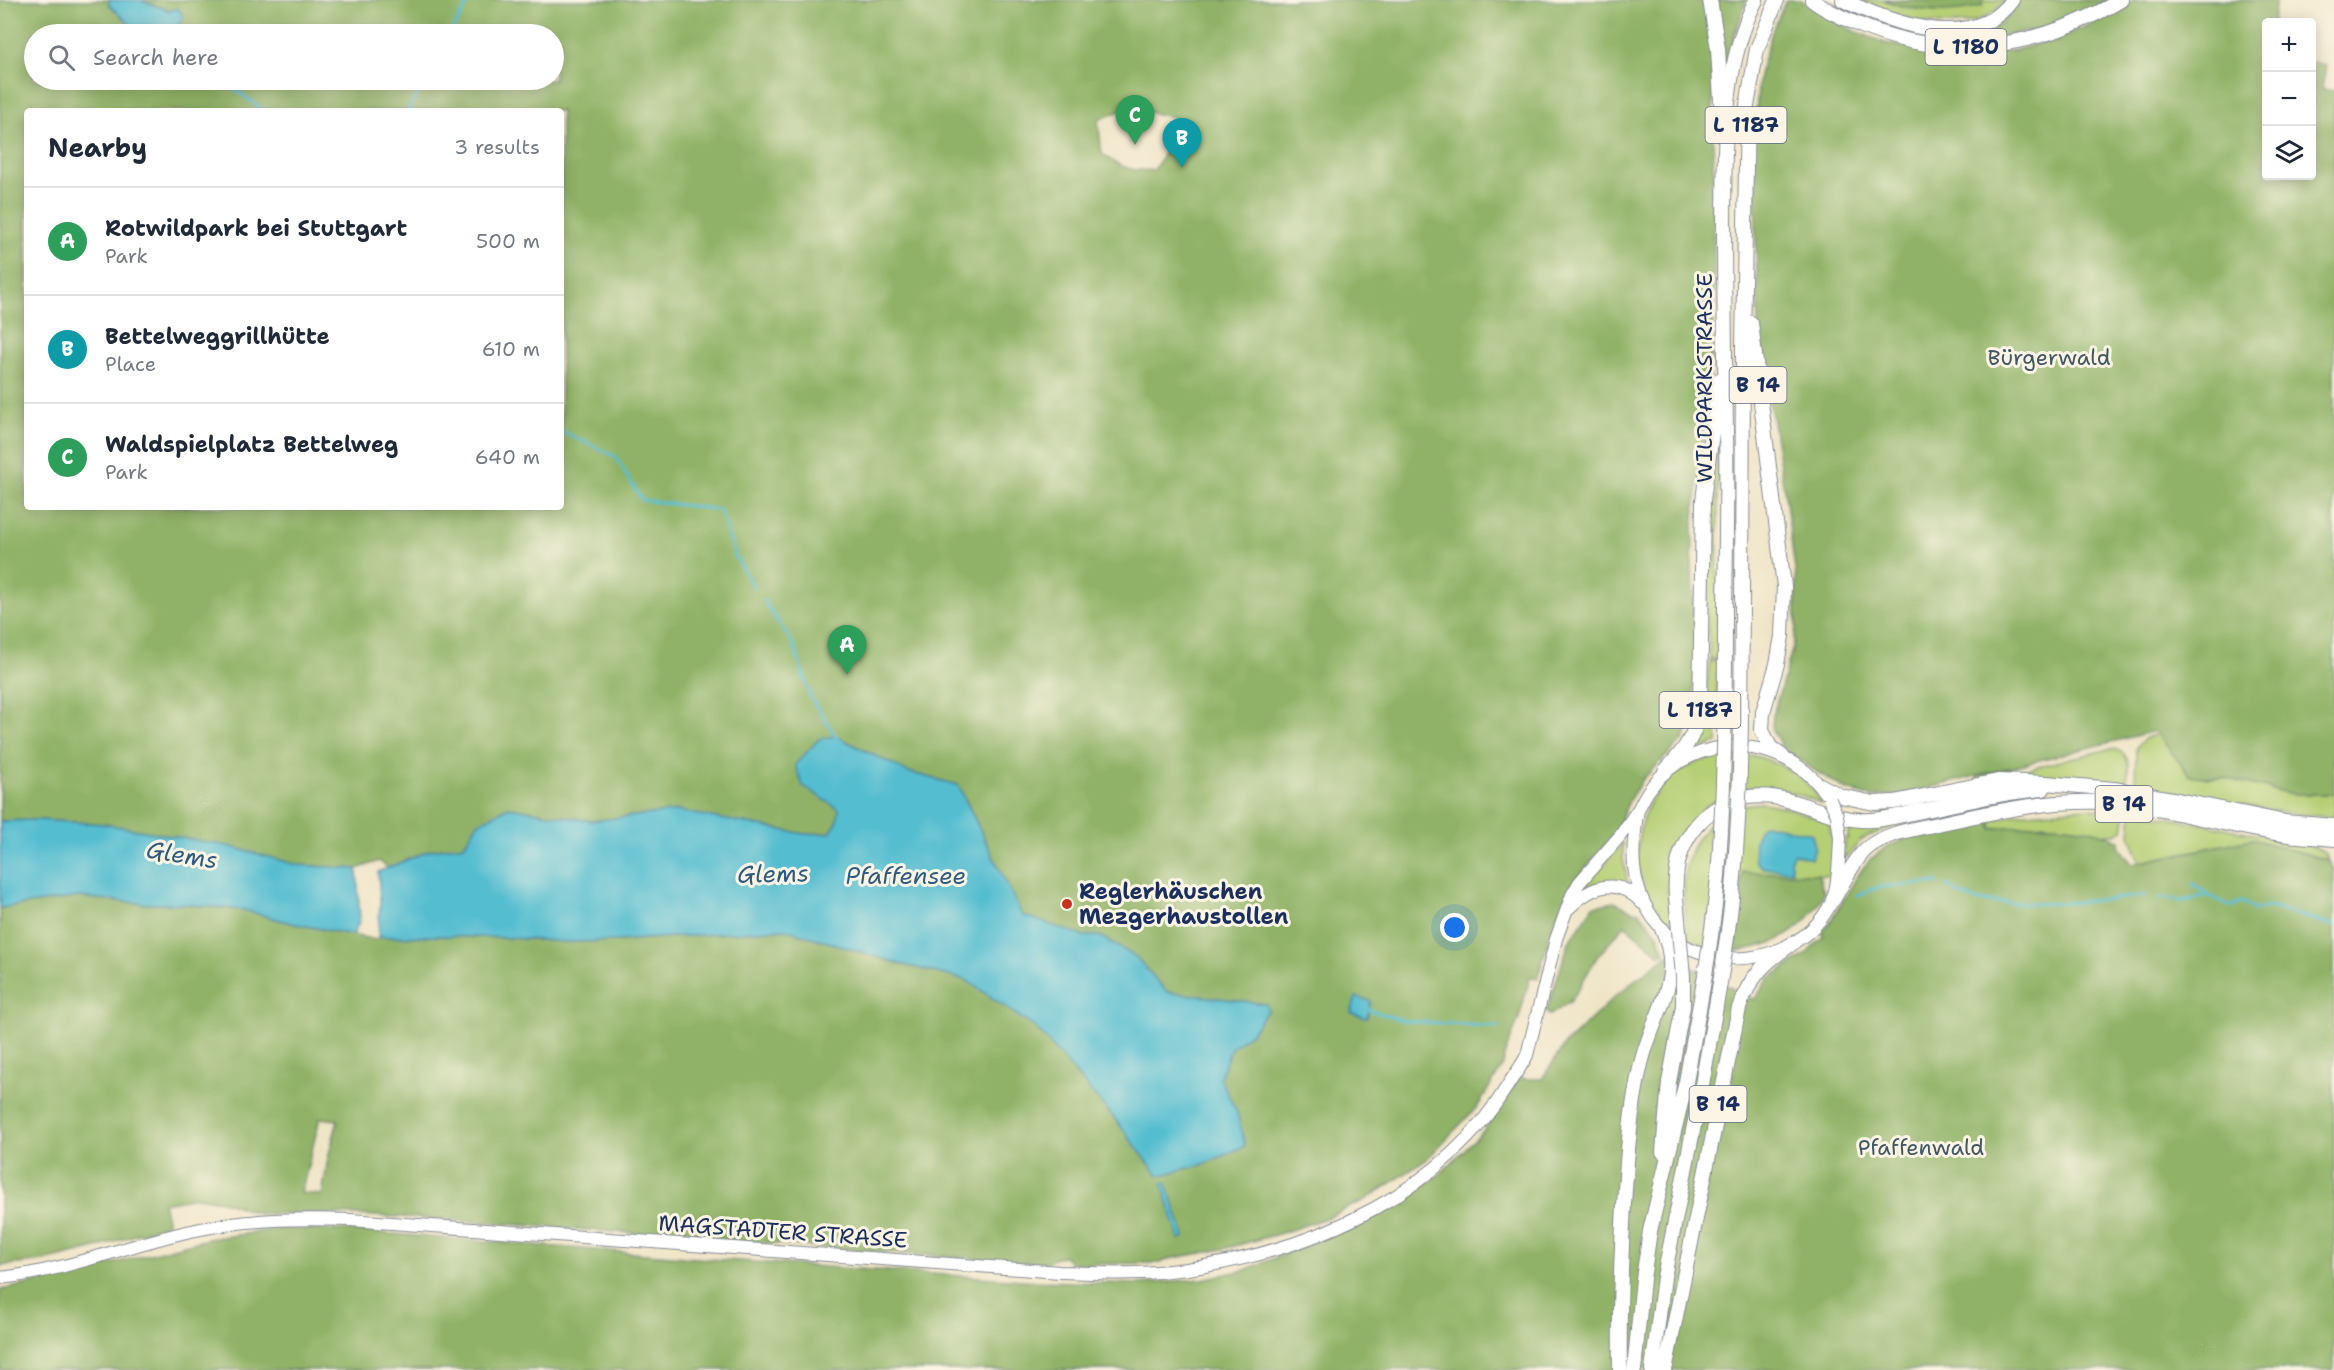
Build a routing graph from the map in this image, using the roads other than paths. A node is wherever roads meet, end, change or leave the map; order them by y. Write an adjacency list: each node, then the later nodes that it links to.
1 (1710, 0): 8 (highway, L 1187)
2 (1756, 0): 8 (highway, L 1187)
3 (1777, 0): 9 (highway, WILDPARKSTRASSE / L 1187)
4 (1812, 0): 7 (highway, L 1180)
5 (1843, 0): 6 (highway, L 1180)
6 (2012, 0)
7 (2121, 0)
8 (1726, 149): 10 (highway, WILDPARKSTRASSE / L 1187)
9 (1744, 255): 11 (highway, B 14); 27 (highway, WILDPARKSTRASSE, bridge)
10 (1724, 354): 12 (highway, L 1187); 23 (highway, WILDPARKSTRASSE, bridge)
11 (1782, 756): 12 (main road, L 1187); 13 (main road, L 1187)
12 (1665, 771): 15 (main road, L 1187)
13 (1820, 785): 14 (highway); 18 (main road, L 1187, bridge)
14 (2074, 787): 16 (highway, B 14); 23 (highway, B 14, bridge)
15 (1639, 808): 19 (main road, L 1187); 20 (main road, MAGSTADTER STRASSE / L 1187)
16 (2334, 826)
17 (2334, 839): 18 (highway, B 14)
18 (1833, 900): 22 (main road, B 14)
19 (1642, 903): 20 (main road, L 1187); 21 (main road, L 1187)
20 (1566, 911): 24 (main road, MAGSTADTER STRASSE / L 1187)
21 (1662, 929): 22 (main road, L 1187); 25 (highway)
22 (1793, 943): 28 (highway, B 14)
23 (1660, 1183): 26 (highway, B 14)
24 (0, 1278)
25 (1620, 1370)
26 (1634, 1370)
27 (1652, 1370)
28 (1665, 1370)

